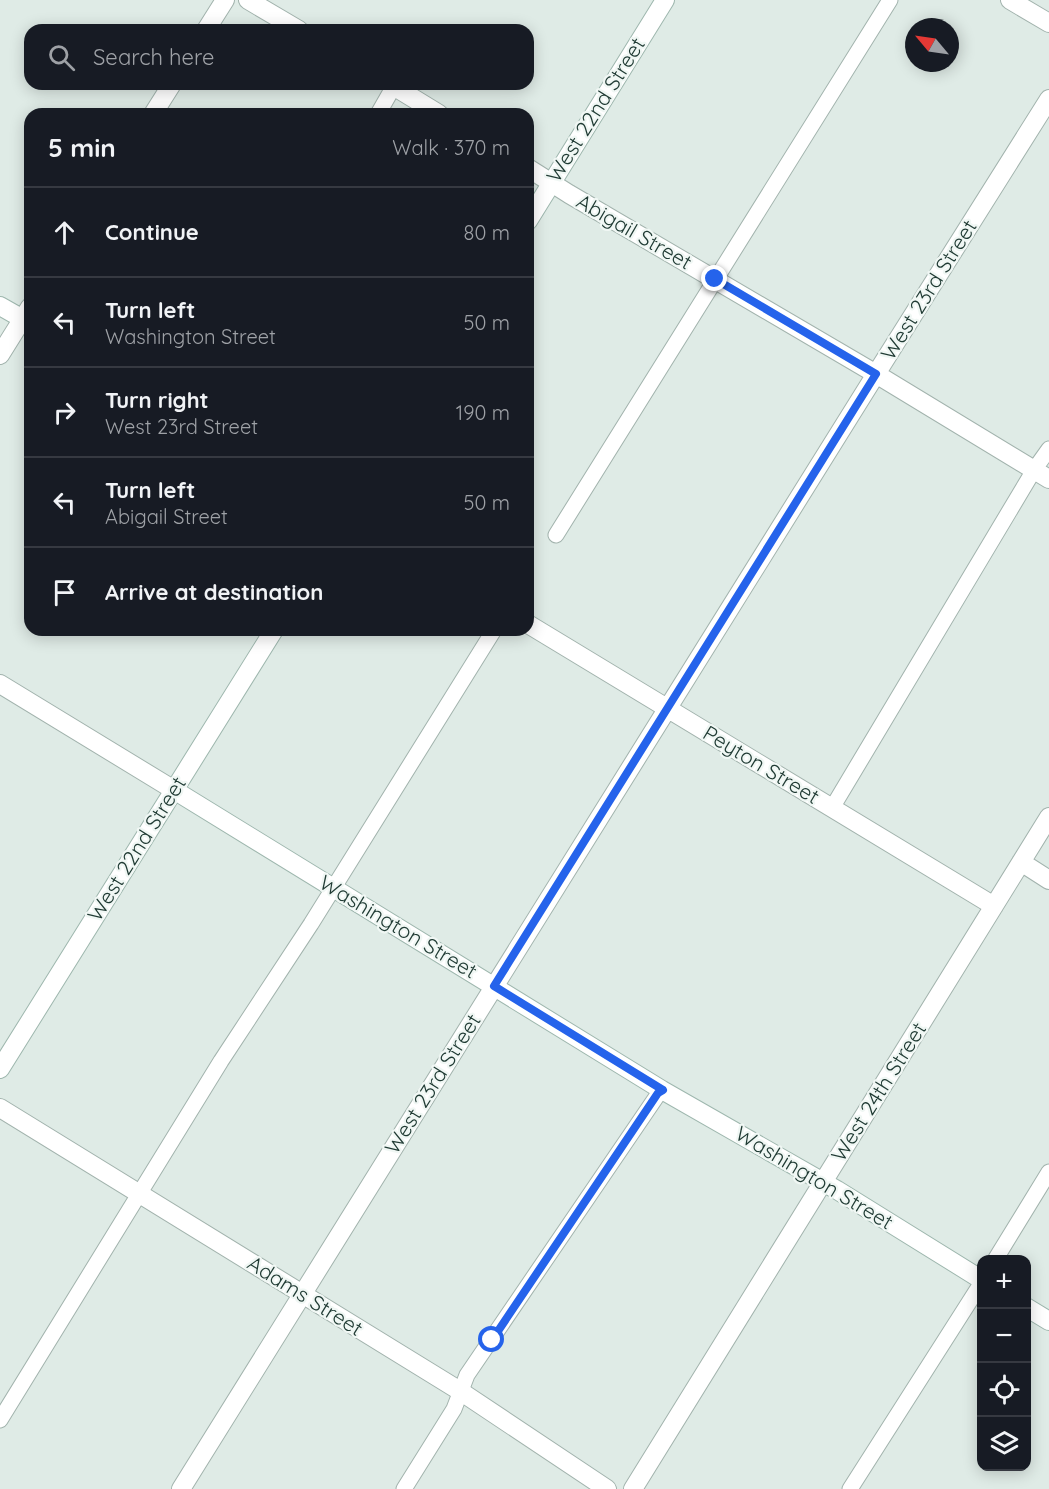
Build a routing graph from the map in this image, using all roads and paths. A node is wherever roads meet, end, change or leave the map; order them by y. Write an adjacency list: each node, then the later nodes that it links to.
1 (225, 0): 7 (street)
2 (248, 0): 8 (street)
3 (665, 0): 17 (street, West 22nd Street)
4 (890, 0): 19 (lane)
5 (1010, 0): 6 (street)
6 (1049, 23)
7 (210, 24)
8 (288, 24)
9 (168, 90): 13 (street)
10 (390, 90): 14 (lane)
11 (400, 90): 15 (street)
12 (1049, 99): 24 (street, West 23rd Street)
13 (157, 108)
14 (381, 108)
15 (430, 108)
16 (534, 172): 17 (street, Abigail Street)
17 (552, 182): 18 (street, West 22nd Street); 19 (street, Abigail Street)
18 (534, 210)
19 (715, 279): 24 (street, Abigail Street); 27 (lane)
20 (0, 306): 21 (street)
21 (24, 315)
22 (24, 322): 23 (street)
23 (0, 355)
24 (876, 374): 26 (street, Abigail Street); 32 (street, West 23rd Street)
25 (1049, 449): 26 (lane)
26 (1042, 474): 34 (lane)
27 (556, 535)
28 (534, 628): 32 (street, Peyton Street)
29 (269, 636): 33 (street, West 22nd Street)
30 (490, 636): 38 (lane)
31 (0, 684): 33 (street, Washington Street)
32 (667, 708): 34 (street, Peyton Street); 40 (street, West 23rd Street)
33 (174, 790): 38 (street, Washington Street); 41 (street, West 22nd Street)
34 (832, 808): 39 (street, Peyton Street)
35 (1049, 817): 36 (street, West 24th Street)
36 (1021, 862): 37 (street); 39 (street, West 24th Street)
37 (1049, 880)
38 (333, 888): 40 (street, Washington Street); 46 (lane)
39 (994, 906): 45 (street, West 24th Street)
40 (494, 986): 42 (street, Washington Street); 50 (street, West 23rd Street)
41 (0, 1069)
42 (663, 1090): 45 (street, Washington Street); 53 (lane)
43 (0, 1108): 46 (street, Adams Street)
44 (1049, 1172): 47 (lane)
45 (823, 1182): 48 (street, Washington Street); 58 (street, West 24th Street)
46 (139, 1194): 50 (street, Adams Street); 54 (lane)
47 (998, 1255)
48 (977, 1278)
49 (977, 1287): 59 (lane)
50 (303, 1294): 53 (street, Adams Street); 55 (street, West 23rd Street)
51 (1030, 1309): 52 (street)
52 (1049, 1320)
53 (460, 1391): 56 (lane); 57 (street, Adams Street)
54 (0, 1420)
55 (181, 1489)
56 (404, 1489)
57 (607, 1489)
58 (633, 1489)
59 (850, 1489)

